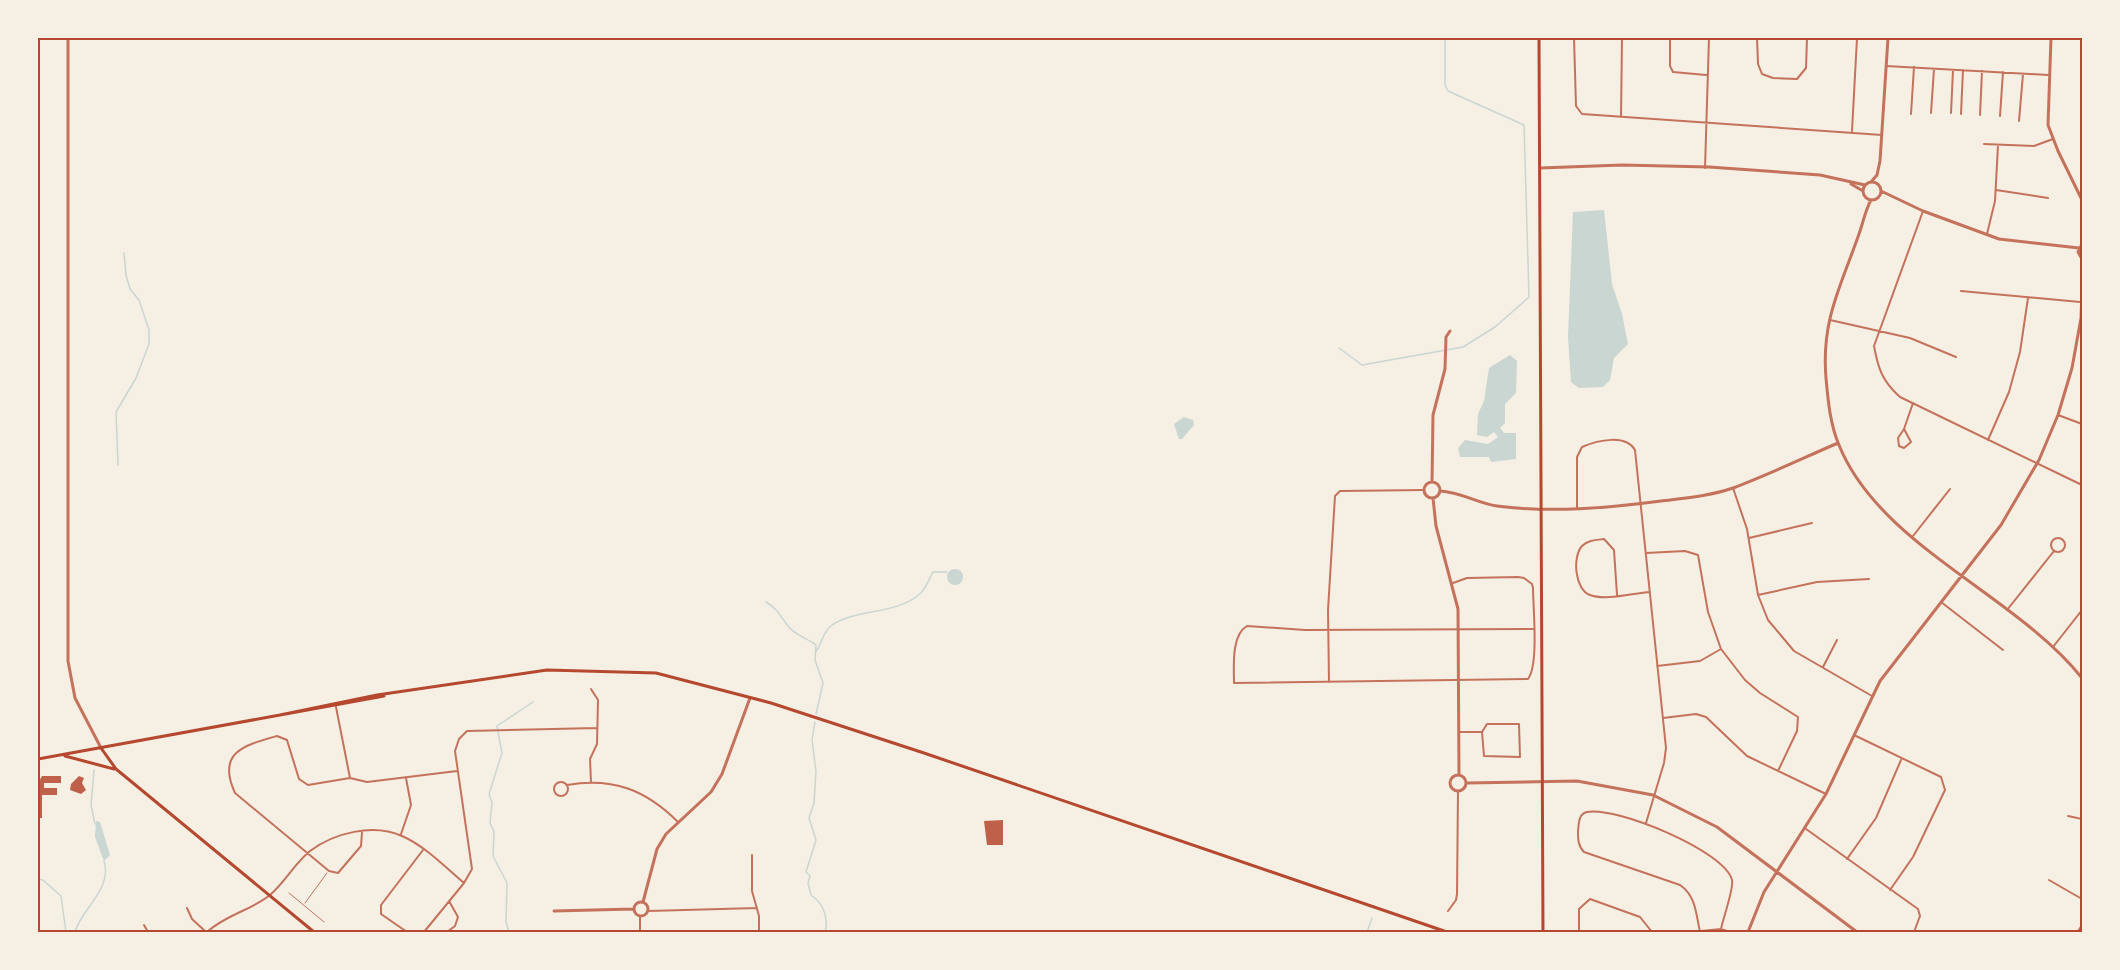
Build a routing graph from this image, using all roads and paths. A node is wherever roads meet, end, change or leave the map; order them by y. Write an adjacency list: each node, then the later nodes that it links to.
1 (68, 38): 121 (street)
2 (1539, 38): 36 (main road)
3 (1574, 38): 27 (street)
4 (1622, 38): 27 (street)
5 (1670, 38): 20 (street)
6 (1709, 38): 20 (street)
7 (1757, 38): 8 (street)
8 (1807, 38)
9 (1857, 38): 31 (street)
10 (1888, 38): 12 (street)
11 (2051, 38): 21 (street)
12 (1886, 66): 13 (street); 32 (street)
13 (1914, 68): 14 (street); 24 (street)
14 (1934, 69): 15 (street); 22 (street)
15 (1953, 70): 16 (street); 23 (street)
16 (1963, 70): 17 (street); 25 (street)
17 (1982, 71): 18 (street); 26 (street)
18 (2003, 72): 19 (street); 28 (street)
19 (2023, 74): 21 (street); 29 (street)
20 (1707, 75): 30 (street)
21 (2048, 75): 33 (street)
22 (1931, 113)
23 (1951, 113)
24 (1911, 114)
25 (1961, 114)
26 (1980, 115)
27 (1622, 116): 30 (street)
28 (2000, 116)
29 (2019, 121)
30 (1707, 122): 31 (street); 37 (street)
31 (1852, 131): 32 (street)
32 (1882, 135): 38 (street)
33 (2053, 139): 35 (street); 51 (street)
34 (1984, 144): 35 (street)
35 (1998, 145): 44 (street)
36 (1540, 168): 37 (street); 82 (main road)
37 (1705, 168): 40 (street)
38 (1877, 175): 39 (street); 42 (street)
39 (1871, 182): 41 (street); 42 (street)
40 (1850, 183): 41 (street); 43 (street)
41 (1865, 185): 43 (street)
42 (1878, 185): 45 (street)
43 (1863, 190): 48 (street)
44 (1996, 190): 49 (street); 54 (street)
45 (1881, 191): 46 (street); 47 (street)
46 (1880, 196): 47 (street); 50 (street)
47 (1889, 197): 53 (street)
48 (1866, 198): 50 (street); 52 (street)
49 (2048, 198)
50 (1871, 200): 52 (street)
51 (2082, 200)
52 (1867, 208): 63 (street)
53 (1923, 211): 54 (street); 65 (street)
54 (1987, 234): 56 (street)
55 (2082, 244): 56 (street)
56 (2078, 250): 57 (street)
57 (2081, 259): 58 (street)
58 (2082, 266)
59 (2082, 290): 62 (street)
60 (1961, 291): 61 (street)
61 (2028, 298): 62 (street); 71 (street)
62 (2082, 302): 68 (street)
63 (1830, 320): 65 (street); 72 (street)
64 (1450, 331): 74 (street)
65 (1878, 331): 66 (street); 67 (street)
66 (1956, 357)
67 (1913, 403): 70 (street); 71 (street)
68 (2058, 415): 69 (street); 73 (street)
69 (2082, 424)
70 (1904, 429): 70 (street)
71 (1988, 440): 73 (street)
72 (1838, 443): 76 (street); 85 (street)
73 (2036, 464): 75 (street); 89 (street)
74 (1432, 482): 78 (street); 79 (street)
75 (2082, 486)
76 (1733, 488): 81 (street); 86 (street)
77 (1950, 489): 85 (street)
78 (1424, 490): 80 (street); 100 (street)
79 (1440, 490): 80 (street); 82 (street)
80 (1433, 498): 91 (street)
81 (1640, 504): 83 (street); 83 (street); 88 (street)
82 (1541, 507): 83 (street); 132 (main road)
83 (1577, 508)
84 (1812, 523): 86 (street)
85 (1914, 536): 89 (street)
86 (1749, 538): 94 (street)
87 (2054, 551): 87 (street); 96 (street)
88 (1646, 553): 92 (street); 103 (street)
89 (1962, 575): 95 (street); 96 (street)
90 (1869, 579): 94 (street)
91 (1453, 583): 98 (street); 99 (street)
92 (1650, 592): 93 (street); 105 (street)
93 (1617, 595): 93 (street)
94 (1758, 595): 106 (street)
95 (1941, 602): 104 (street); 112 (street)
96 (2007, 610): 102 (street)
97 (2082, 610): 102 (street)
98 (1458, 629): 99 (street); 100 (street); 108 (street)
99 (1533, 629): 108 (street)
100 (1328, 630): 109 (street); 109 (street)
101 (1837, 640): 106 (street)
102 (2053, 647): 107 (street)
103 (1721, 649): 105 (street); 127 (street)
104 (2003, 650)
105 (1657, 666): 116 (street)
106 (1822, 667): 112 (street)
107 (2082, 678)
108 (1459, 680): 109 (street); 118 (street)
109 (1329, 682)
110 (591, 689): 117 (street)
111 (384, 696): 113 (main road); 114 (main road); 115 (main road)
112 (1872, 696): 120 (street)
113 (750, 698): 140 (street); 180 (main road)
114 (336, 707): 115 (main road); 129 (street)
115 (280, 715): 121 (main road)
116 (1663, 718): 127 (street); 137 (street)
117 (597, 728): 126 (street); 131 (street)
118 (1459, 732): 119 (street); 128 (street)
119 (1482, 732): 119 (street)
120 (1854, 735): 124 (street); 136 (street)
121 (101, 748): 122 (main road); 125 (main road)
122 (61, 755): 123 (main road); 125 (main road)
123 (38, 759)
124 (1901, 760): 148 (street); 153 (street)
125 (116, 769): 155 (main road)
126 (457, 771): 130 (street); 152 (street)
127 (1778, 771): 136 (street)
128 (1459, 775): 133 (street); 135 (street)
129 (350, 778): 130 (street); 146 (street)
130 (406, 778): 144 (street)
131 (591, 782): 134 (street); 140 (street)
132 (1543, 782): 133 (street); 137 (street); 181 (main road)
133 (1467, 783): 135 (street)
134 (567, 785): 134 (street)
135 (1458, 791): 165 (street)
136 (1826, 794): 142 (street)
137 (1653, 795): 141 (street); 150 (street)
138 (2068, 816): 139 (street)
139 (2082, 819)
140 (678, 822): 158 (street)
141 (1646, 823): 170 (street); 171 (street)
142 (1806, 829): 148 (street); 150 (street)
143 (362, 831): 144 (street); 146 (street); 149 (street)
144 (401, 835): 145 (street)
145 (423, 850): 152 (street); 175 (street)
146 (308, 853): 149 (street); 155 (street)
147 (752, 855): 161 (street)
148 (1847, 859): 153 (street)
149 (328, 871): 159 (lane)
150 (1777, 873): 185 (street); 186 (street)
151 (2049, 880): 156 (street)
152 (464, 883): 157 (street)
153 (1890, 890): 187 (street)
154 (289, 893): 159 (lane)
155 (269, 896): 173 (street); 174 (main road)
156 (2082, 899)
157 (449, 902): 176 (street); 177 (street)
158 (643, 902): 162 (street); 164 (street)
159 (304, 904): 167 (lane)
160 (187, 908): 173 (street)
161 (757, 908): 164 (street); 179 (street)
162 (633, 909): 163 (street); 166 (street)
163 (554, 911)
164 (648, 911): 166 (street)
165 (1449, 911)
166 (640, 917): 178 (street)
167 (324, 922)
168 (144, 925): 172 (street)
169 (2082, 926): 188 (street)
170 (1721, 929): 171 (street); 184 (street)
171 (1700, 932)
172 (148, 933)
173 (207, 933)
174 (314, 933)
175 (408, 933)
176 (424, 933)
177 (447, 933)
178 (640, 933)
179 (759, 933)
180 (1447, 933)
181 (1544, 933)
182 (1579, 933): 183 (street)
183 (1652, 933)
184 (1730, 933)
185 (1748, 933)
186 (1857, 933)
187 (1914, 933)
188 (2078, 933)

